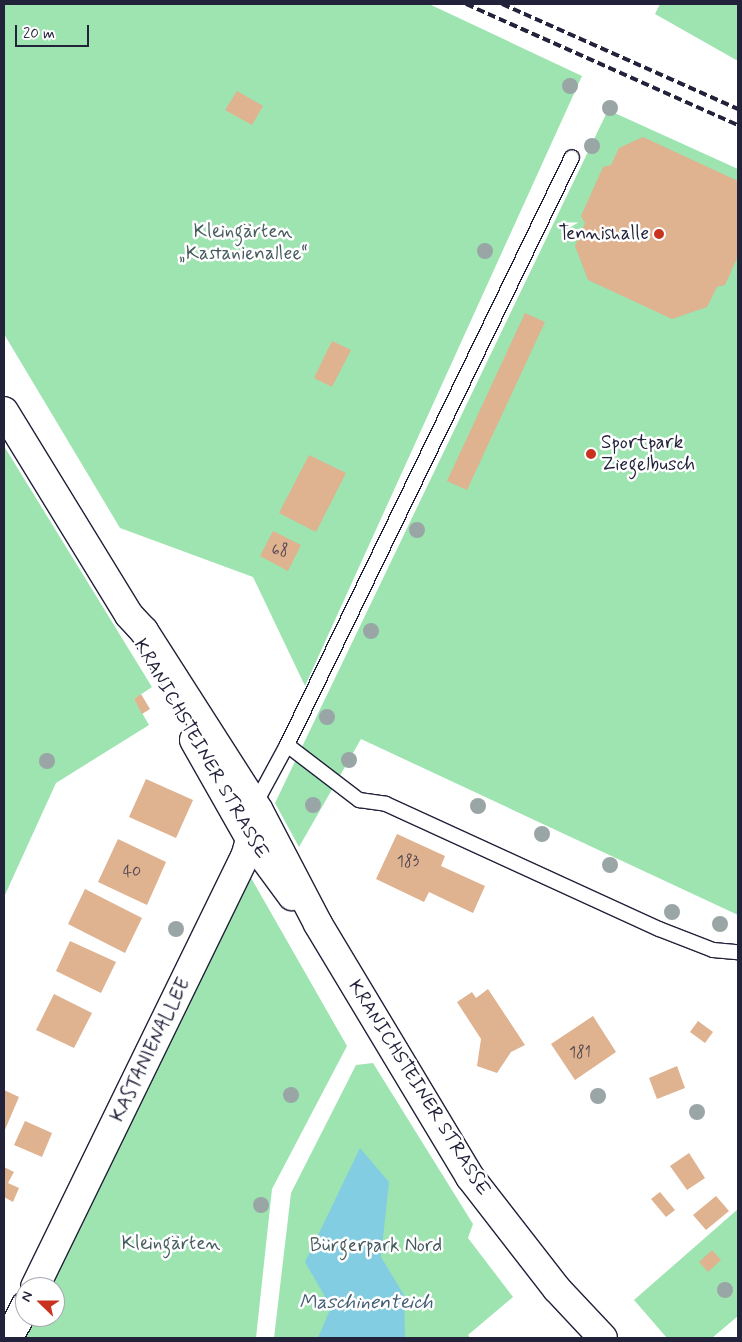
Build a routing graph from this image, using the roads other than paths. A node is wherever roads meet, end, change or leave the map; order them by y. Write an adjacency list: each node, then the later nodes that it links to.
1 (572, 157): 4 (lane)
2 (4, 411): 3 (main road, KRANICHSTEINER STRASSE)
3 (129, 615): 5 (main road, KRANICHSTEINER STRASSE); 6 (main road, KRANICHSTEINER STRASSE)
4 (288, 745): 5 (lane); 8 (lane)
5 (258, 809): 6 (main road, KASTANIENALLEE); 7 (main road, KRANICHSTEINER STRASSE)
6 (250, 839): 7 (main road, KRANICHSTEINER STRASSE); 9 (main road, KASTANIENALLEE)
7 (318, 924): 12 (main road, KRANICHSTEINER STRASSE)
8 (738, 952)
9 (40, 1277)
10 (15, 1326): 11 (main road)
11 (9, 1338)
12 (603, 1338)

